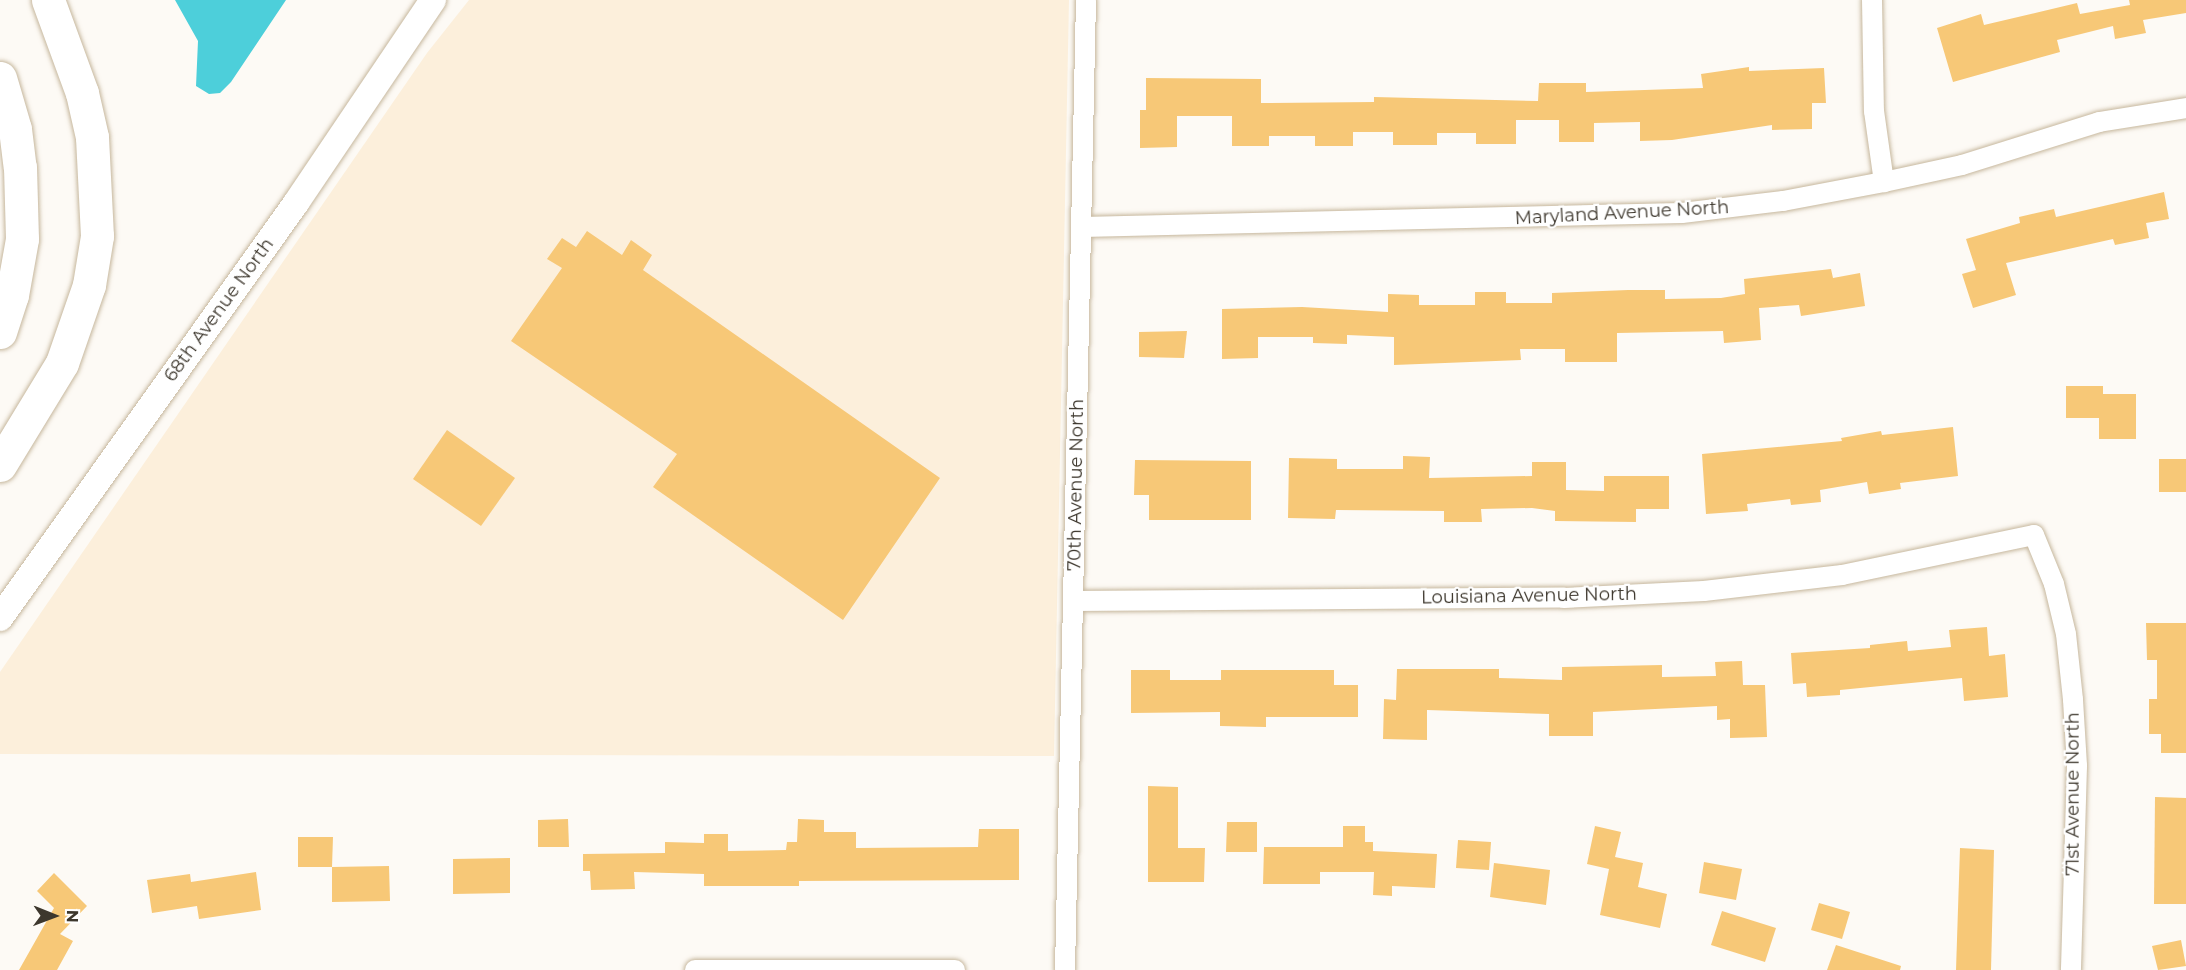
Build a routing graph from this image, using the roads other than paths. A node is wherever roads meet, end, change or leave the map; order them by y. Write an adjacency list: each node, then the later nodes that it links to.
1 (48, 0): 10 (highway)
2 (433, 0): 13 (street, 68th Avenue North)
3 (1086, 0): 8 (street, 70th Avenue North)
4 (1872, 0): 7 (street)
5 (0, 78): 9 (highway)
6 (2186, 108): 7 (street, Maryland Avenue North)
7 (1884, 182): 8 (street, Maryland Avenue North)
8 (1082, 227): 12 (street, 70th Avenue North)
9 (0, 332)
10 (0, 465)
11 (1981, 548): 12 (street, Louisiana Avenue North); 17 (street, 71st Avenue North)
12 (1074, 601): 16 (street, 70th Avenue North)
13 (0, 618)
14 (695, 970): 15 (street)
15 (955, 970)
16 (1065, 970)
17 (2071, 970)

